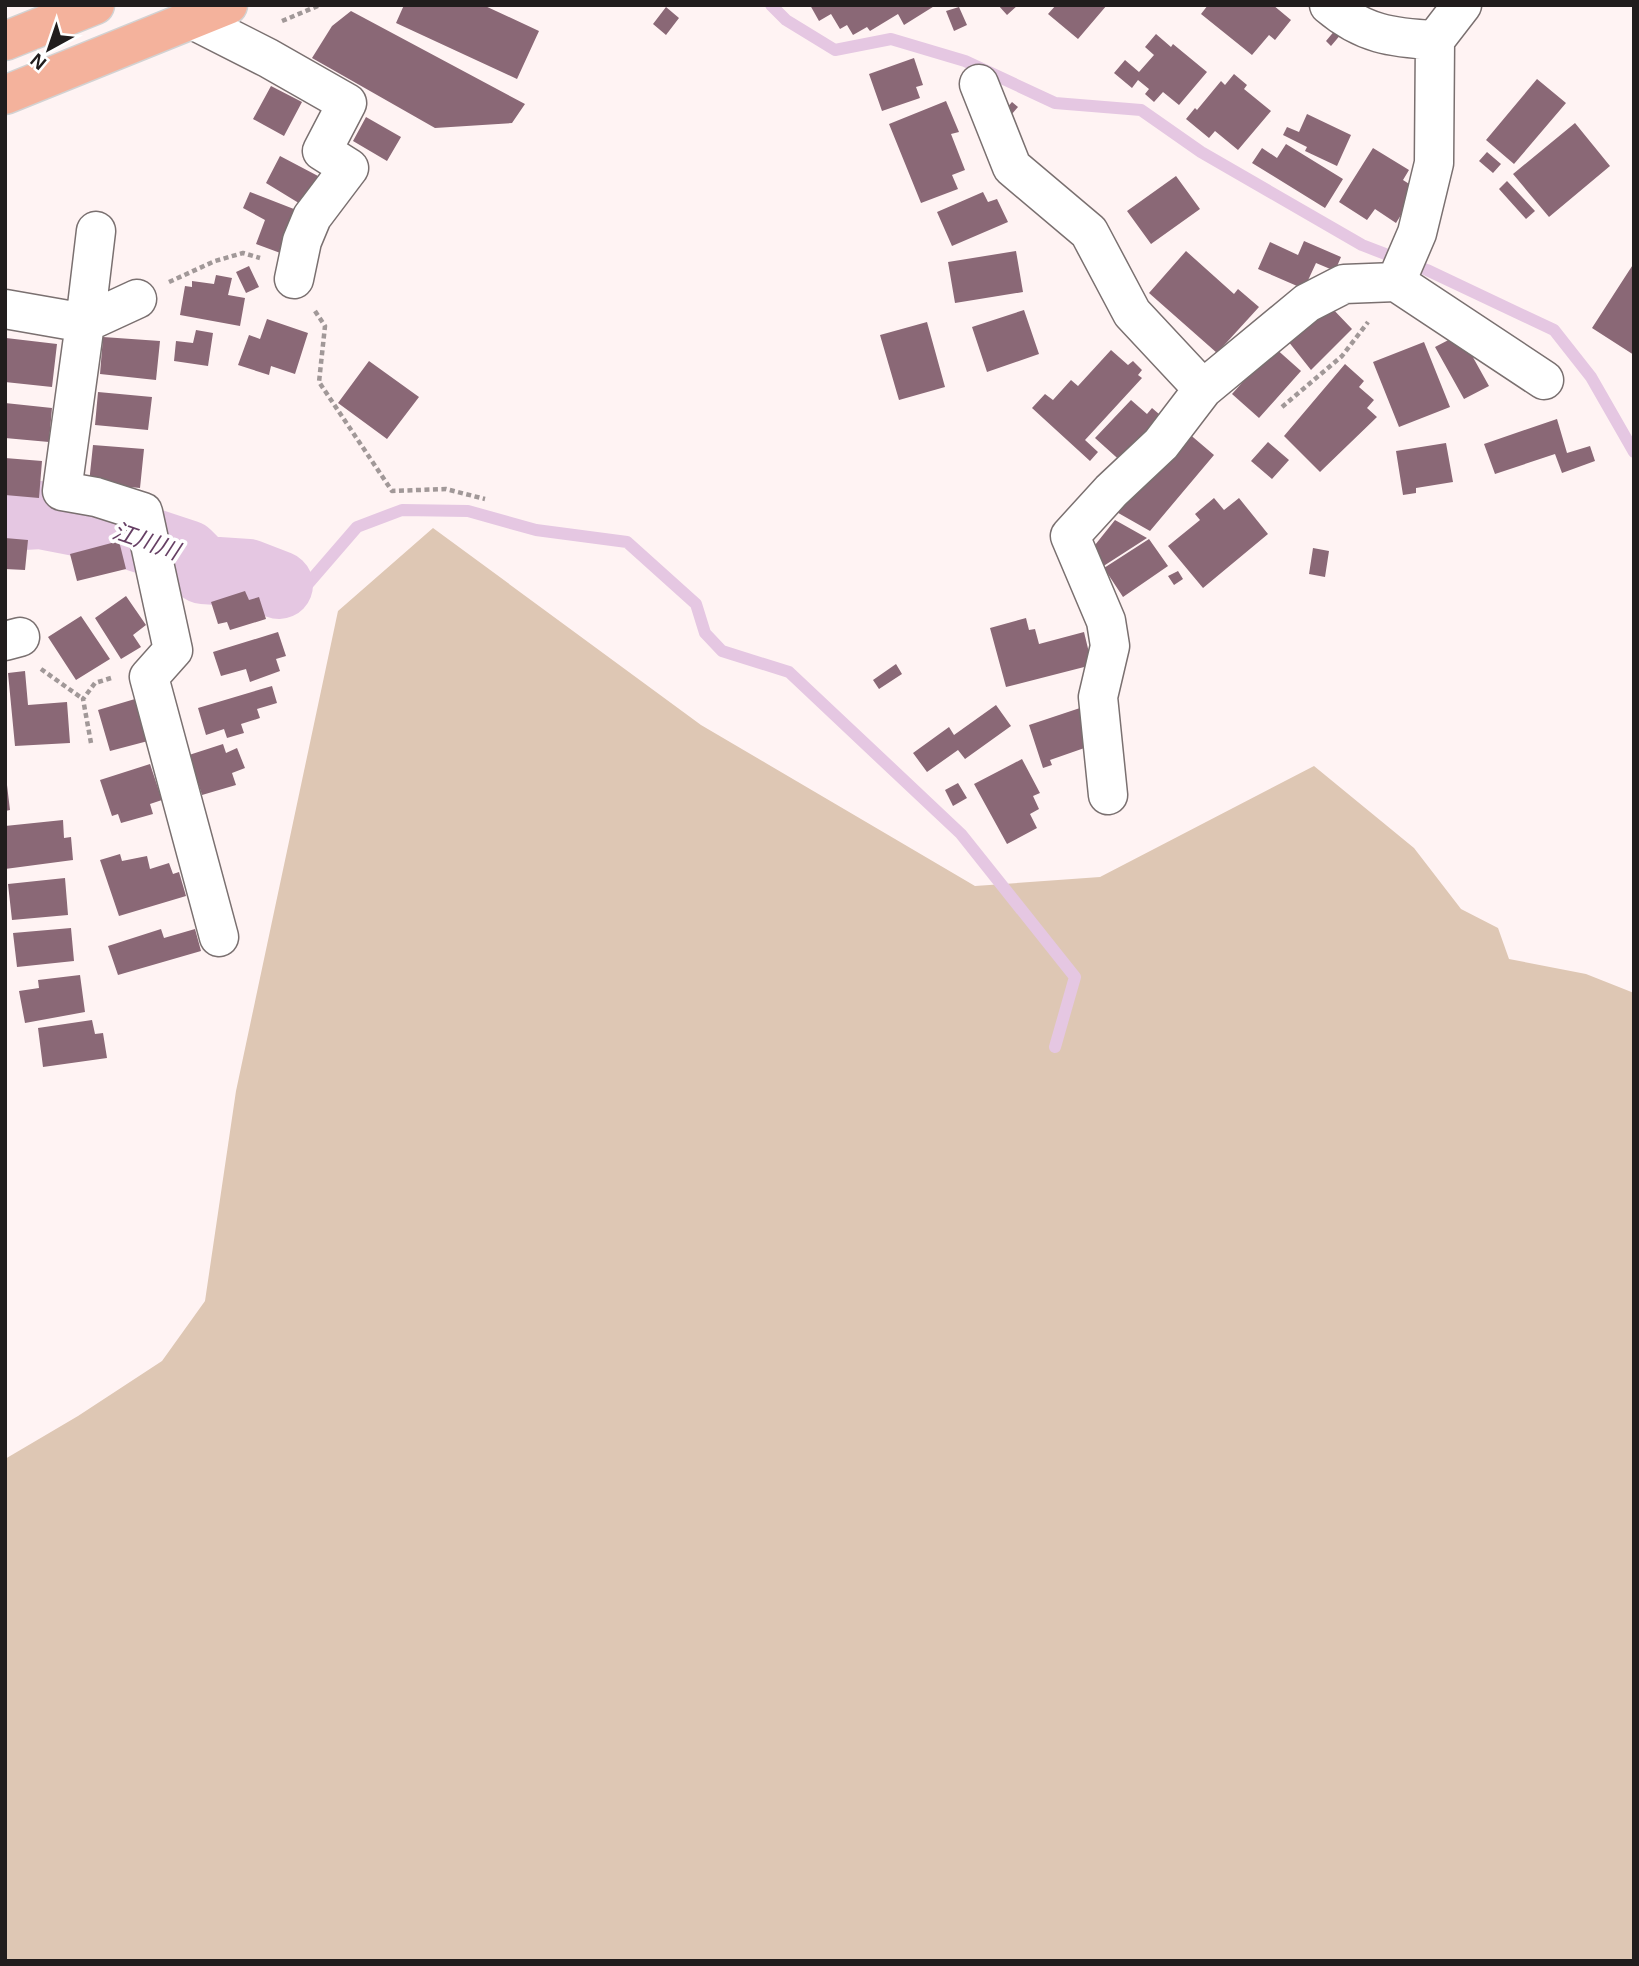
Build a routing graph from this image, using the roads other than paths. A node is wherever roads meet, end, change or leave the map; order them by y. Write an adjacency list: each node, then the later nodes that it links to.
1 (95, 5): 7 (highway)
2 (228, 5): 5 (highway)
3 (1329, 5): 6 (street)
4 (1462, 5): 6 (street)
5 (193, 20): 9 (highway); 12 (street)
6 (1435, 40): 11 (street)
7 (5, 41)
8 (979, 84): 17 (street)
9 (5, 95)
10 (96, 231): 15 (street)
11 (1402, 268): 16 (street); 17 (street)
12 (294, 279)
13 (136, 299): 15 (street)
14 (5, 309): 15 (street)
15 (85, 323): 19 (street)
16 (1544, 380)
17 (1203, 389): 18 (street)
18 (1108, 795)
19 (219, 937)

